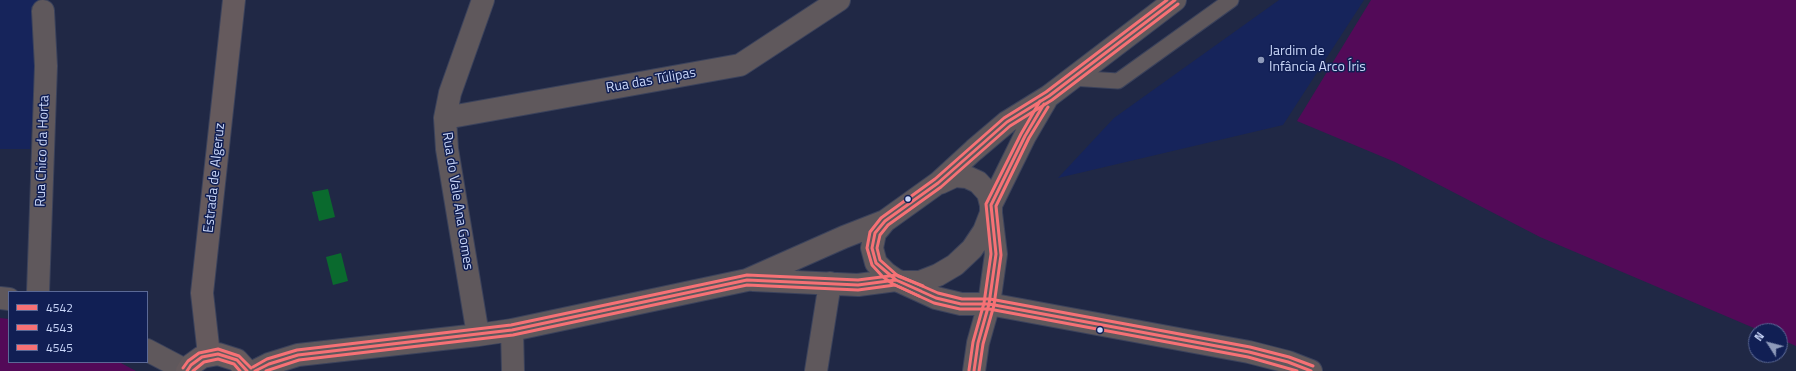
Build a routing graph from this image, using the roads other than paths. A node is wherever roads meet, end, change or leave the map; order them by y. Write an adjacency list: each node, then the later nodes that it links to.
1 (234, 0): 21 (main road, Estrada de Algeruz)
2 (483, 0): 9 (street, Rua do Vale Ana Gomes)
3 (839, 0): 9 (street, Rua das Túlipas)
4 (1175, 0): 7 (street)
5 (1231, 0): 7 (lane)
6 (43, 11): 16 (street, Rua Chico da Horta)
7 (1071, 78): 8 (street)
8 (1049, 96): 10 (street); 11 (street)
9 (445, 118): 19 (street, Rua do Vale Ana Gomes)
10 (938, 183): 11 (street); 12 (street)
11 (991, 209): 14 (street); 17 (street)
12 (885, 221): 13 (street); 14 (street)
13 (747, 280): 15 (street); 18 (street)
14 (899, 281): 15 (street); 17 (street)
15 (830, 283): 27 (street)
16 (38, 291)
17 (989, 304): 22 (street); 28 (street)
18 (512, 330): 19 (street); 26 (street)
19 (478, 335): 25 (street)
20 (148, 351): 23 (street)
21 (209, 355): 23 (main road); 24 (main road)
22 (1249, 362): 29 (street)
23 (187, 371)
24 (247, 371)
25 (255, 371)
26 (513, 371)
27 (816, 371)
28 (974, 371)
29 (1311, 371)

